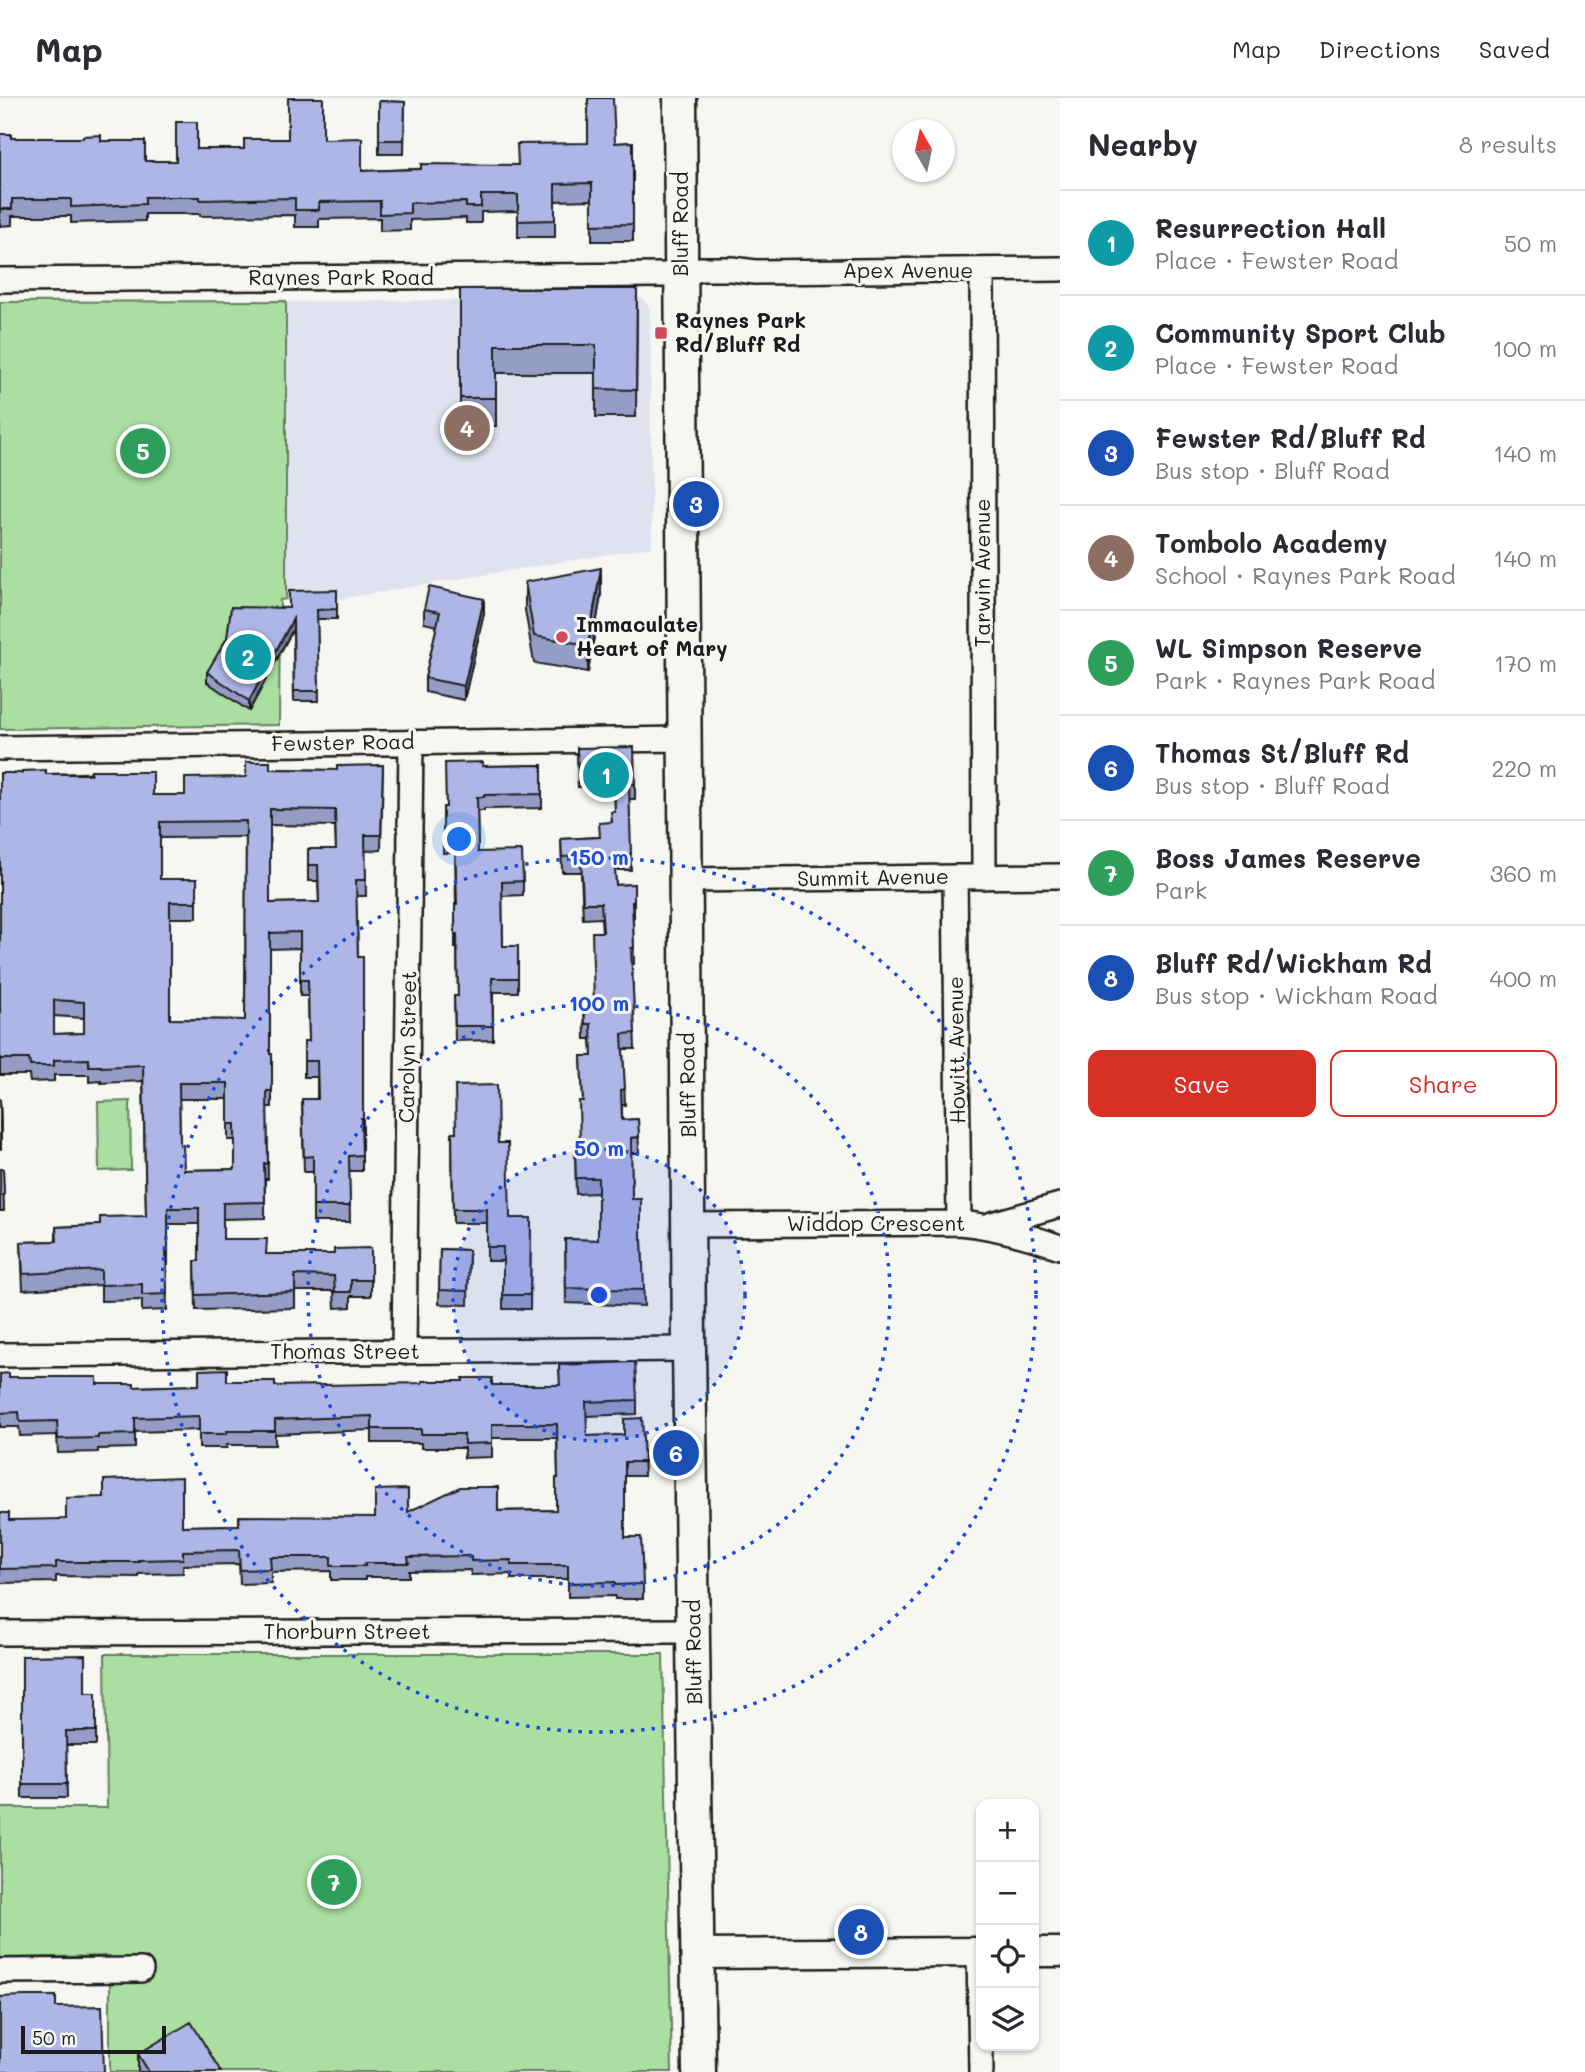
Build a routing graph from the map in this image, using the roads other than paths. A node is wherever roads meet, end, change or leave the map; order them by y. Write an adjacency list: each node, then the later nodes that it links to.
1 (680, 98): 4 (main road, Bluff Road)
2 (1060, 269): 3 (street, Apex Avenue)
3 (982, 270): 4 (street, Apex Avenue); 11 (street, Tarwin Avenue)
4 (681, 275): 5 (street, Raynes Park Road); 6 (main road, Bluff Road)
5 (0, 280)
6 (685, 739): 7 (street, Fewster Road); 12 (main road, Bluff Road)
7 (411, 742): 8 (street, Fewster Road); 19 (street, Carolyn Street)
8 (0, 748)
9 (1060, 876): 11 (street, Summit Avenue)
10 (955, 877): 11 (street, Summit Avenue); 12 (street, Summit Avenue); 14 (street, Howitt Avenue)
11 (984, 877)
12 (686, 880): 15 (main road, Bluff Road)
13 (1060, 1205): 16 (street)
14 (959, 1223): 15 (street, Widdop Crescent); 16 (street, Widdop Crescent)
15 (689, 1225): 18 (main road, Bluff Road)
16 (986, 1225): 17 (street, Widdop Crescent)
17 (1060, 1247)
18 (689, 1349): 19 (street, Thomas Street); 21 (main road, Bluff Road)
19 (404, 1352): 20 (street, Thomas Street)
20 (0, 1355)
21 (694, 1631): 22 (street, Thorburn Street); 26 (main road, Bluff Road)
22 (0, 1633)
23 (976, 1952): 26 (street)
24 (1039, 1952): 25 (street)
25 (1060, 1952)
26 (697, 1954): 30 (main road, Bluff Road)
27 (141, 1970): 28 (street)
28 (0, 1971)
29 (980, 1988): 31 (street)
30 (699, 2072)
31 (981, 2072)

